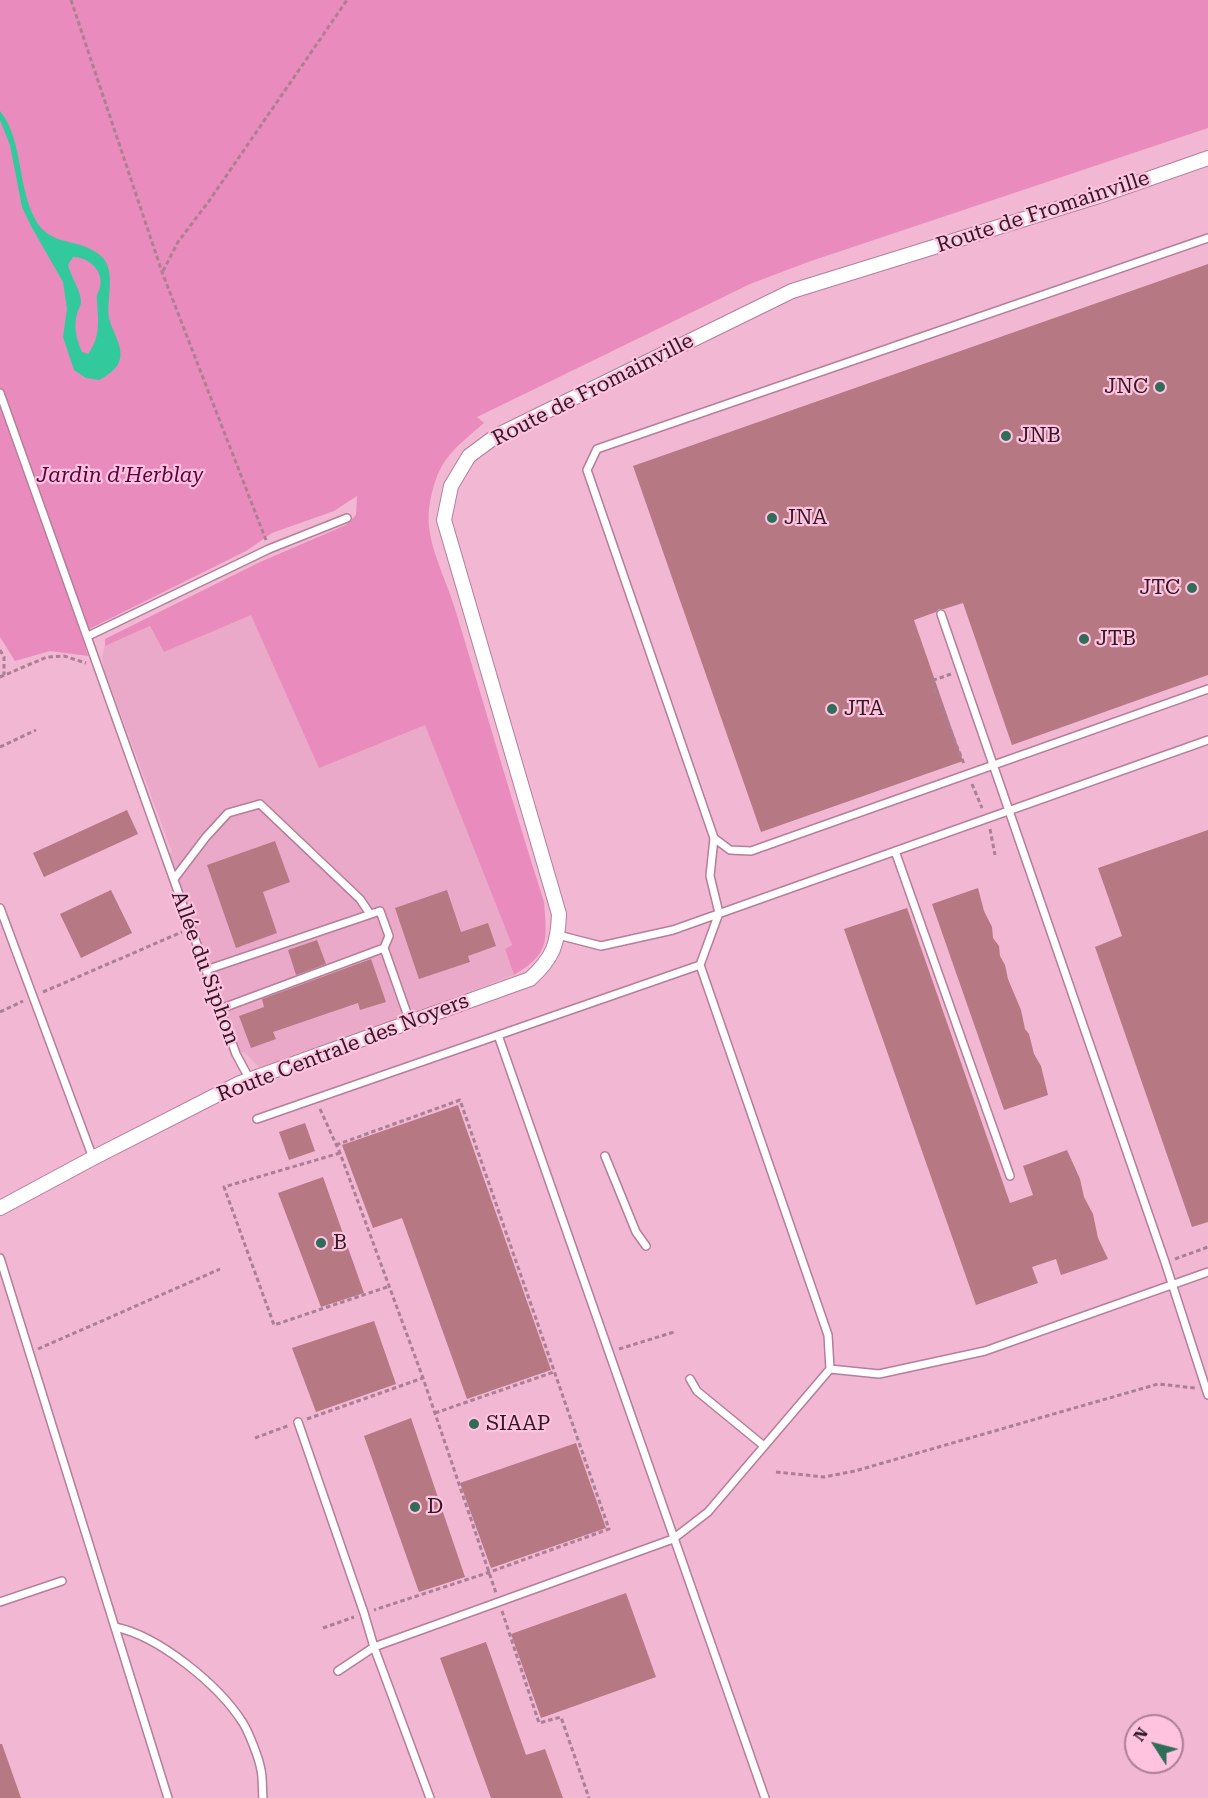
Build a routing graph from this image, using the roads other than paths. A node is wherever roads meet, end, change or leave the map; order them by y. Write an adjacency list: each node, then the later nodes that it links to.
1 (1208, 158): 17 (street, Route de Fromainville)
2 (1208, 238): 11 (lane)
3 (0, 393): 6 (lane, Allée du Siphon)
4 (347, 518): 6 (lane)
5 (940, 614): 9 (lane)
6 (87, 636): 13 (lane, Allée du Siphon)
7 (1208, 689): 9 (lane)
8 (1208, 740): 10 (lane)
9 (993, 765): 10 (lane); 11 (lane)
10 (1008, 811): 12 (lane); 34 (lane)
11 (714, 838): 16 (lane)
12 (895, 851): 16 (lane); 29 (lane)
13 (174, 879): 15 (lane); 20 (lane, Allée du Siphon)
14 (0, 908): 28 (lane)
15 (370, 914): 18 (lane); 20 (lane)
16 (719, 914): 17 (lane); 19 (lane)
17 (558, 935): 21 (street, Route de Fromainville)
18 (384, 948): 22 (lane); 23 (lane)
19 (700, 965): 24 (lane); 35 (lane)
20 (206, 970): 22 (lane, Allée du Siphon)
21 (530, 979): 23 (street, Route Centrale des Noyers)
22 (220, 1009): 25 (lane, Allée du Siphon)
23 (410, 1022): 25 (street, Route Centrale des Noyers)
24 (498, 1035): 26 (lane); 40 (lane)
25 (250, 1080): 28 (street, Route Centrale des Noyers)
26 (257, 1119)
27 (605, 1156): 31 (lane)
28 (93, 1158): 30 (street, Route Centrale des Noyers)
29 (1010, 1176)
30 (0, 1208)
31 (646, 1246)
32 (0, 1258): 43 (lane)
33 (1208, 1272): 34 (lane)
34 (1172, 1285): 35 (lane); 37 (lane)
35 (830, 1369): 39 (lane)
36 (690, 1379): 39 (lane)
37 (1207, 1393)
38 (298, 1422): 44 (lane)
39 (764, 1446): 40 (lane)
40 (673, 1539): 44 (lane); 49 (lane)
41 (62, 1581): 42 (lane)
42 (0, 1602)
43 (115, 1628): 46 (lane); 47 (lane)
44 (374, 1647): 45 (lane); 48 (lane)
45 (338, 1671)
46 (168, 1798)
47 (263, 1798)
48 (430, 1798)
49 (765, 1798)

